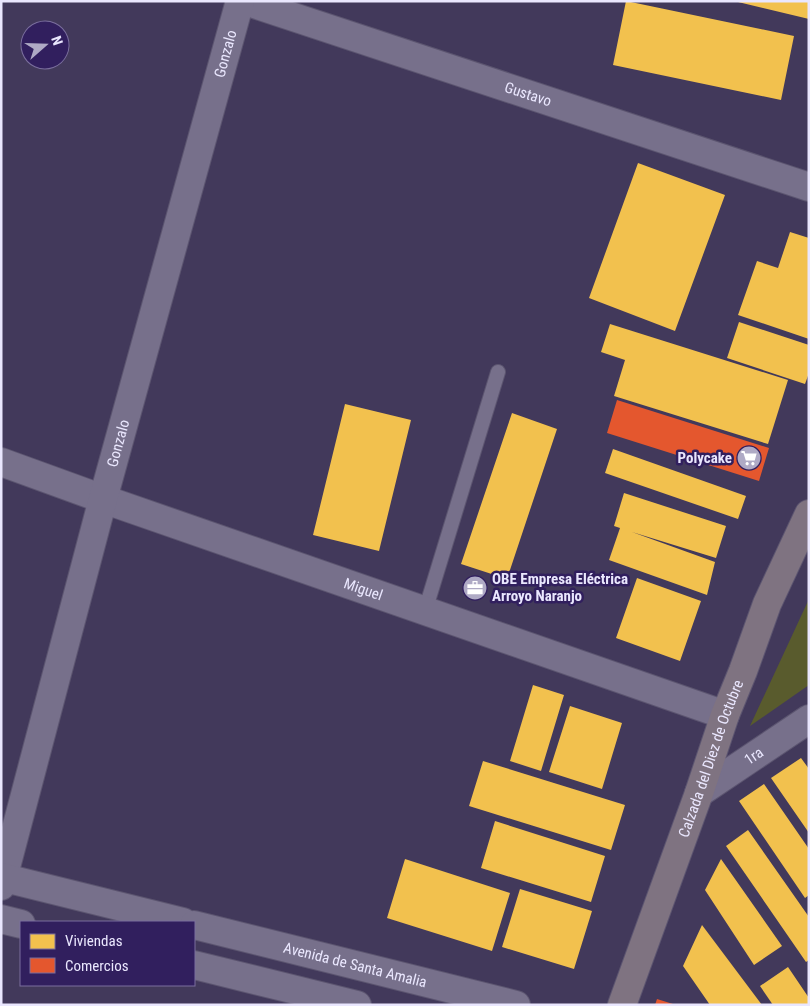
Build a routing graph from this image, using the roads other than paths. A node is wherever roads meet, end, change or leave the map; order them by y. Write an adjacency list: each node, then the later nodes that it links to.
1 (240, 1): 6 (street, Gonzalo)
2 (245, 1): 3 (street, Gustavo)
3 (809, 188)
4 (498, 372): 8 (lane)
5 (1, 462): 6 (street, Miguel)
6 (103, 499): 8 (street, Miguel); 12 (street, Gonzalo)
7 (809, 514): 9 (main road, Calzada del Diez de Octubre)
8 (425, 611): 9 (street, Miguel)
9 (725, 715): 11 (main road, Calzada del Diez de Octubre)
10 (809, 719): 11 (street, 1ra)
11 (699, 793): 20 (main road, Calzada del Diez de Octubre)
12 (2, 880): 14 (street)
13 (1, 919): 15 (street)
14 (179, 921)
15 (20, 924)
16 (195, 925): 19 (street, Avenida de Santa Amalia)
17 (195, 965): 18 (street)
18 (357, 1005)
19 (516, 1005)
20 (622, 1005)

